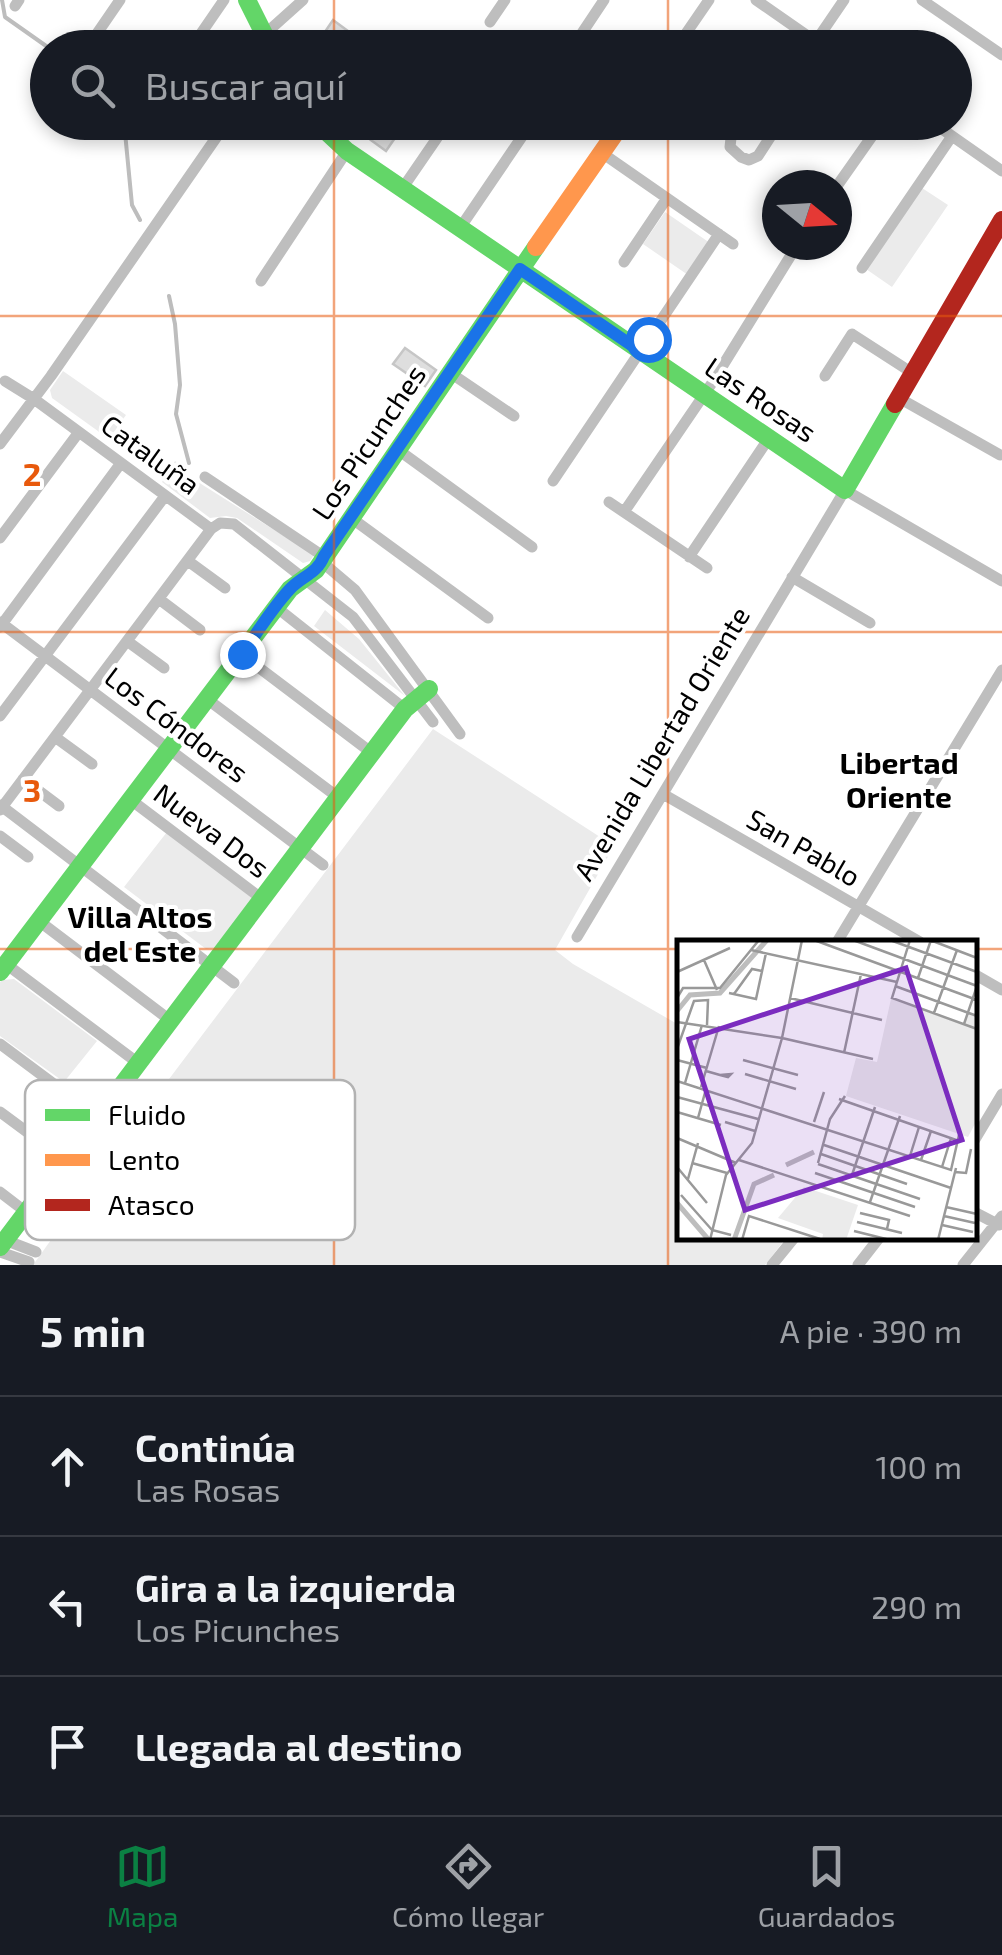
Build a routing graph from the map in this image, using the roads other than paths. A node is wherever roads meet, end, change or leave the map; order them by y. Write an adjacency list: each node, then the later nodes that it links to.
1 (120, 0): 12 (street)
2 (224, 0): 13 (street)
3 (247, 0): 14 (street)
4 (303, 0): 15 (street)
5 (505, 0): 11 (street)
6 (604, 0): 16 (street)
7 (708, 0): 17 (street)
8 (756, 0): 18 (street)
9 (844, 0): 19 (street)
10 (922, 0): 20 (street)
11 (490, 22)
12 (99, 30)
13 (203, 30)
14 (262, 30)
15 (277, 30)
16 (584, 30)
17 (688, 30)
18 (792, 30)
19 (828, 30)
20 (966, 30)
21 (972, 34): 22 (street)
22 (1002, 55)
23 (215, 140): 54 (street)
24 (335, 140): 33 (street, Las Rosas)
25 (436, 140): 37 (street)
26 (520, 140): 40 (street)
27 (611, 140): 34 (street, Los Picunches)
28 (731, 140): 29 (street)
29 (768, 140)
30 (869, 140): 35 (street)
31 (949, 140): 45 (street)
32 (958, 140): 36 (street)
33 (347, 151): 37 (street, Las Rosas); 47 (street)
34 (602, 153): 38 (street); 46 (street, Los Picunches)
35 (848, 170)
36 (1002, 171)
37 (402, 189): 40 (street, Las Rosas)
38 (667, 198): 41 (street); 44 (street)
39 (1002, 220): 50 (street, Avenida Libertad Oriente)
40 (460, 228): 46 (street, Las Rosas)
41 (719, 234): 42 (street); 48 (street)
42 (733, 244)
43 (788, 260): 53 (street)
44 (624, 262)
45 (862, 268)
46 (520, 269): 48 (street, Las Rosas); 49 (street, Los Picunches)
47 (260, 281)
48 (640, 351): 53 (street, Las Rosas); 64 (street)
49 (450, 372): 56 (street); 60 (street, Los Picunches)
50 (914, 374): 51 (street); 55 (street, Avenida Libertad Oriente)
51 (825, 376)
52 (5, 381): 54 (street, Cataluña)
53 (704, 394): 58 (street, Las Rosas); 68 (street)
54 (34, 398): 57 (street, Cataluña); 59 (street)
55 (899, 398): 61 (street); 65 (street, Avenida Libertad Oriente)
56 (514, 416)
57 (79, 432): 62 (street, Cataluña); 71 (street)
58 (769, 438): 65 (street, Las Rosas); 73 (street)
59 (0, 444)
60 (397, 449): 69 (street, Los Picunches); 72 (street)
61 (1000, 455)
62 (122, 463): 66 (street, Cataluña); 84 (street)
63 (205, 477): 74 (street, Cataluña)
64 (553, 480)
65 (845, 490): 77 (street, Avenida Libertad Oriente); 79 (street, Las Rosas)
66 (165, 496): 70 (street, Cataluña); 89 (street)
67 (609, 502): 68 (street)
68 (624, 512): 73 (street)
69 (350, 517): 74 (street, Los Picunches); 83 (street)
70 (211, 529): 75 (street); 78 (street, Cataluña)
71 (0, 538)
72 (532, 547)
73 (690, 556): 76 (street)
74 (323, 559): 78 (street, Los Picunches); 94 (street, Cataluña)
75 (188, 561): 80 (street); 81 (street)
76 (707, 568)
77 (792, 577): 85 (street); 103 (street, Avenida Libertad Oriente)
78 (305, 578): 82 (street, Los Picunches); 94 (street, Cataluña)
79 (1002, 581)
80 (225, 588)
81 (159, 599): 86 (street); 87 (street)
82 (276, 607): 88 (street, Los Picunches); 94 (street)
83 (488, 618)
84 (1, 624): 89 (street, Los Cóndores)
85 (870, 624)
86 (200, 630)
87 (127, 641): 90 (street); 92 (street)
88 (242, 654): 93 (street, Los Picunches); 100 (street)
89 (46, 656): 92 (street, Los Cóndores); 95 (street)
90 (164, 668)
91 (1002, 670): 114 (street)
92 (90, 690): 98 (street); 99 (street, Los Cóndores)
93 (207, 699): 99 (street, Los Picunches); 104 (street)
94 (417, 699): 96 (street, Cataluña); 97 (street, Cataluña); 100 (street)
95 (0, 716)
96 (433, 722)
97 (460, 734)
98 (55, 737): 101 (street); 102 (street)
99 (169, 750): 105 (street, Los Picunches); 109 (street, Los Cóndores)
100 (372, 753): 104 (street)
101 (92, 764)
102 (23, 779): 106 (street); 107 (street)
103 (664, 794): 114 (street, San Pablo); 116 (street, Avenida Libertad Oriente)
104 (339, 798): 109 (street)
105 (131, 800): 112 (street, Los Picunches); 113 (street, Nueva Dos)
106 (58, 806)
107 (1, 807): 112 (street)
108 (0, 836): 110 (street)
109 (300, 848): 111 (street, Los Cóndores); 113 (street)
110 (28, 857)
111 (323, 865)
112 (80, 866): 115 (street, Los Picunches); 119 (street)
113 (262, 899): 119 (street)
114 (858, 907): 117 (street); 118 (street, San Pablo)
115 (39, 921): 120 (street, Los Picunches); 124 (street)
116 (577, 937)
117 (837, 940)
118 (916, 940)
119 (211, 966): 122 (street); 124 (street)
120 (3, 968): 126 (street)
121 (977, 976): 123 (street)
122 (234, 983)
123 (1002, 990)
124 (170, 1020): 126 (street)
125 (0, 1044): 127 (street)
126 (138, 1064): 128 (street)
127 (48, 1080)
128 (126, 1080)
129 (1002, 1094): 132 (street)
130 (0, 1112): 131 (street)
131 (25, 1130)
132 (977, 1136)
133 (0, 1192): 134 (street)
134 (25, 1211)
135 (25, 1213): 139 (street)
136 (1000, 1222): 143 (street)
137 (792, 1240): 141 (street)
138 (878, 1240): 142 (street)
139 (1, 1244): 140 (street)
140 (32, 1257)
141 (772, 1265)
142 (858, 1265)
143 (963, 1265)

